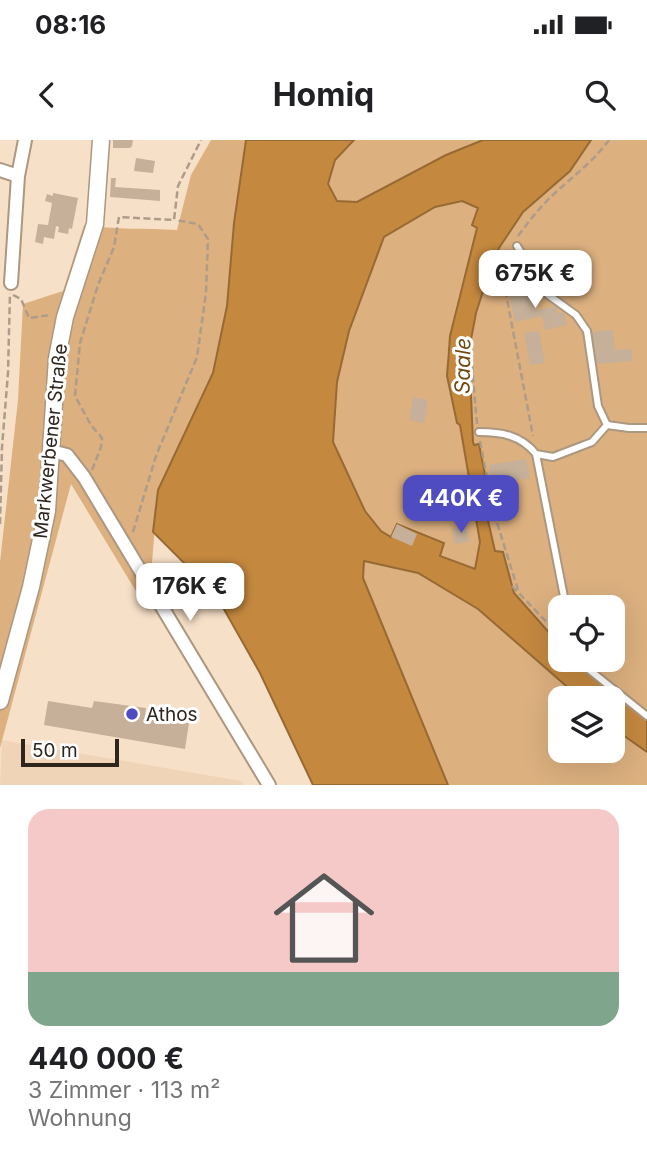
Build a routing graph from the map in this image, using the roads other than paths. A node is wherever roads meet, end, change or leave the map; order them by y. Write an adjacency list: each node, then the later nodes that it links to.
1 (25, 140): 4 (street)
2 (101, 140): 10 (main road, Markwerbener Straße)
3 (0, 170): 4 (street)
4 (18, 176): 6 (street)
5 (517, 246): 7 (lane)
6 (11, 288)
7 (607, 425): 8 (lane); 11 (lane)
8 (647, 428)
9 (478, 432): 11 (lane)
10 (51, 451): 14 (main road, Markwerbener Straße); 16 (street)
11 (536, 454): 12 (lane)
12 (564, 595)
13 (592, 672): 15 (lane)
14 (0, 701)
15 (647, 716)
16 (269, 785)

